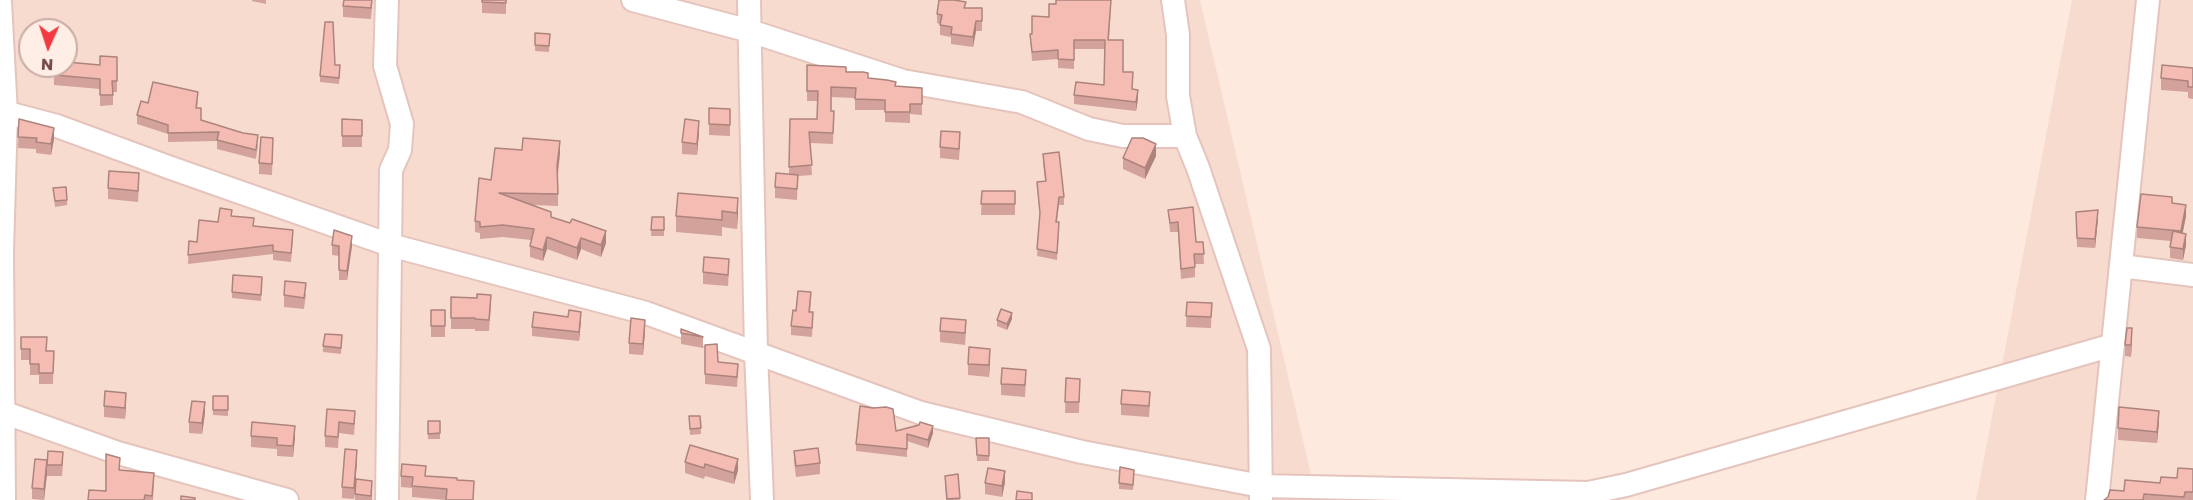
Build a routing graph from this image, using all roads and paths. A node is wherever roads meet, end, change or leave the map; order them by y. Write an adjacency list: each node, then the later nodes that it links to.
1 (387, 0): 10 (street)
2 (633, 0): 7 (street)
3 (749, 0): 7 (street)
4 (1173, 0): 9 (street)
5 (2148, 0): 11 (street)
6 (0, 2): 8 (street)
7 (750, 31): 9 (street); 14 (street)
8 (3, 112): 10 (street); 15 (street)
9 (1185, 136): 16 (street)
10 (390, 245): 14 (street); 19 (street)
11 (2121, 266): 12 (street); 13 (street)
12 (2193, 275)
13 (2113, 345): 16 (street); 21 (street)
14 (756, 352): 16 (street); 20 (street)
15 (2, 412): 17 (street); 18 (street)
16 (1261, 493)
17 (4, 500)
18 (287, 500)
19 (387, 500)
20 (762, 500)
21 (2097, 500)

